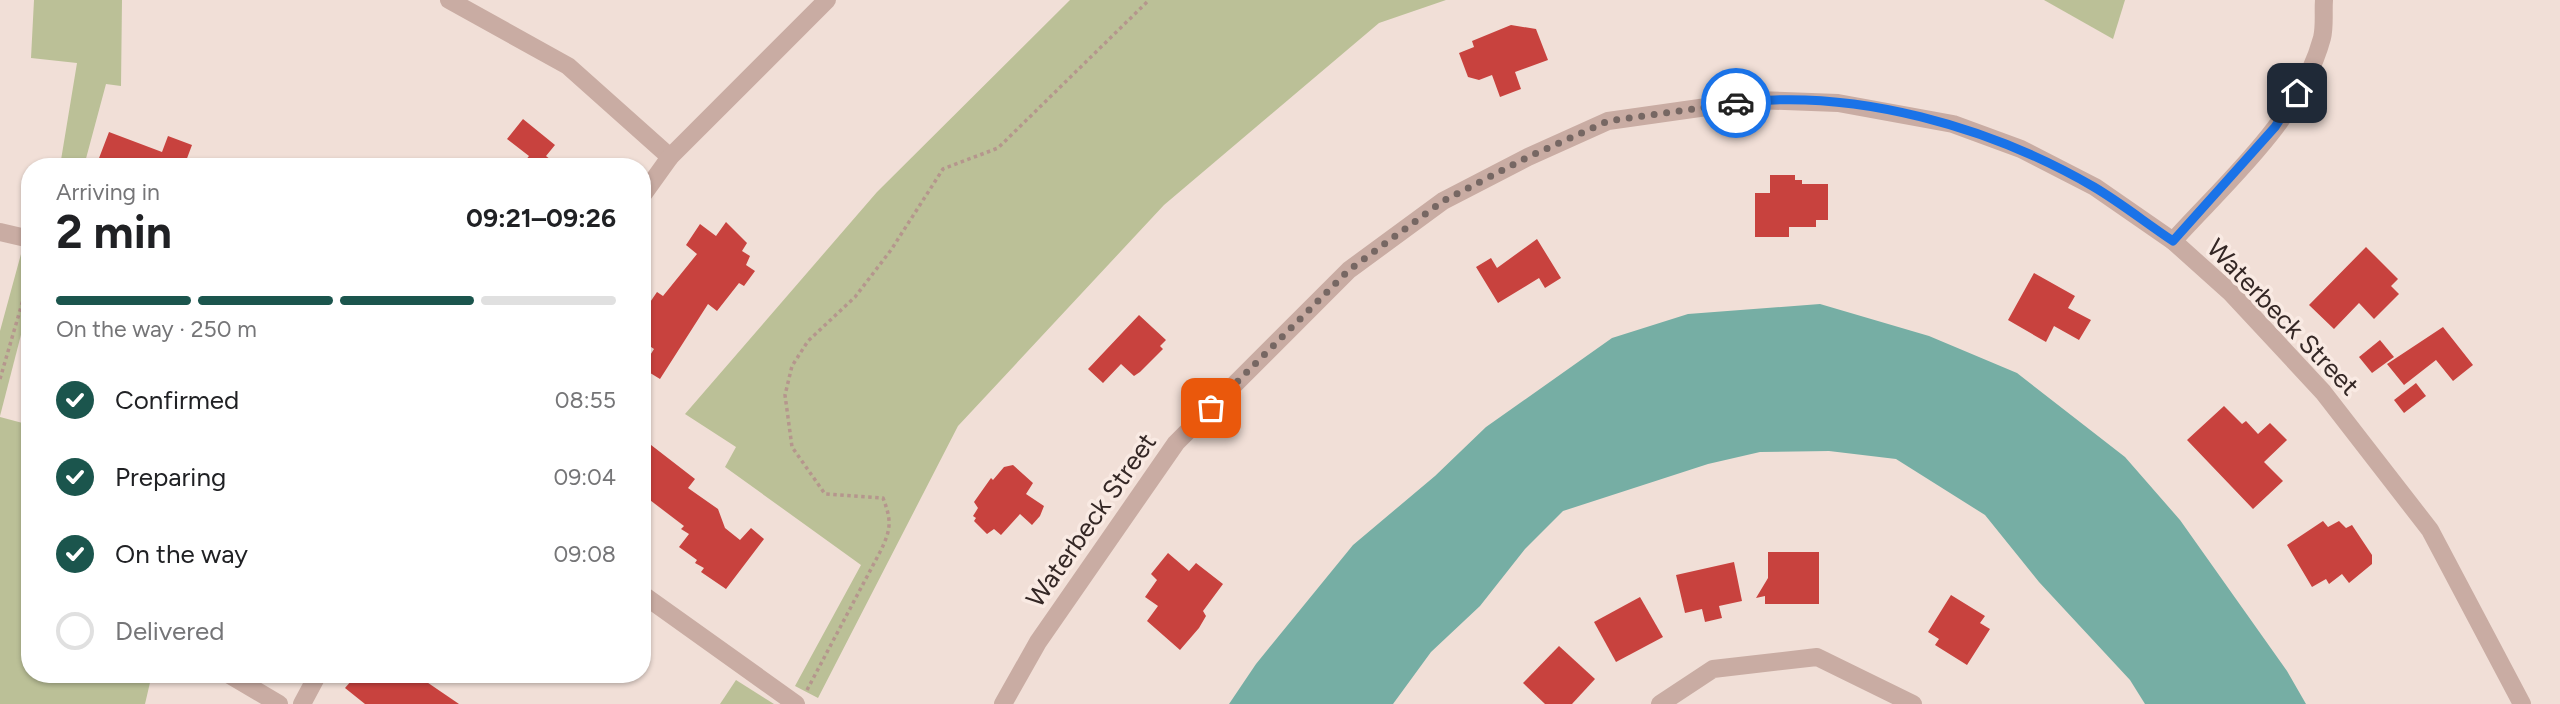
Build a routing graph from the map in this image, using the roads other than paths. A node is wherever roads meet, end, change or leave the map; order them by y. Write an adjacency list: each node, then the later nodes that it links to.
1 (449, 0): 4 (street)
2 (827, 0): 4 (street)
3 (2324, 0): 8 (street)
4 (670, 157): 5 (street)
5 (651, 184)
6 (0, 232): 7 (street)
7 (21, 237)
8 (2173, 241): 15 (street, Waterbeck Street); 18 (street, Waterbeck Street)
9 (651, 600): 12 (street)
10 (243, 683): 13 (street)
11 (313, 683): 14 (street)
12 (801, 698)
13 (279, 704)
14 (302, 704)
15 (1003, 704)
16 (1660, 704): 17 (street)
17 (1913, 704)
18 (2522, 704)

